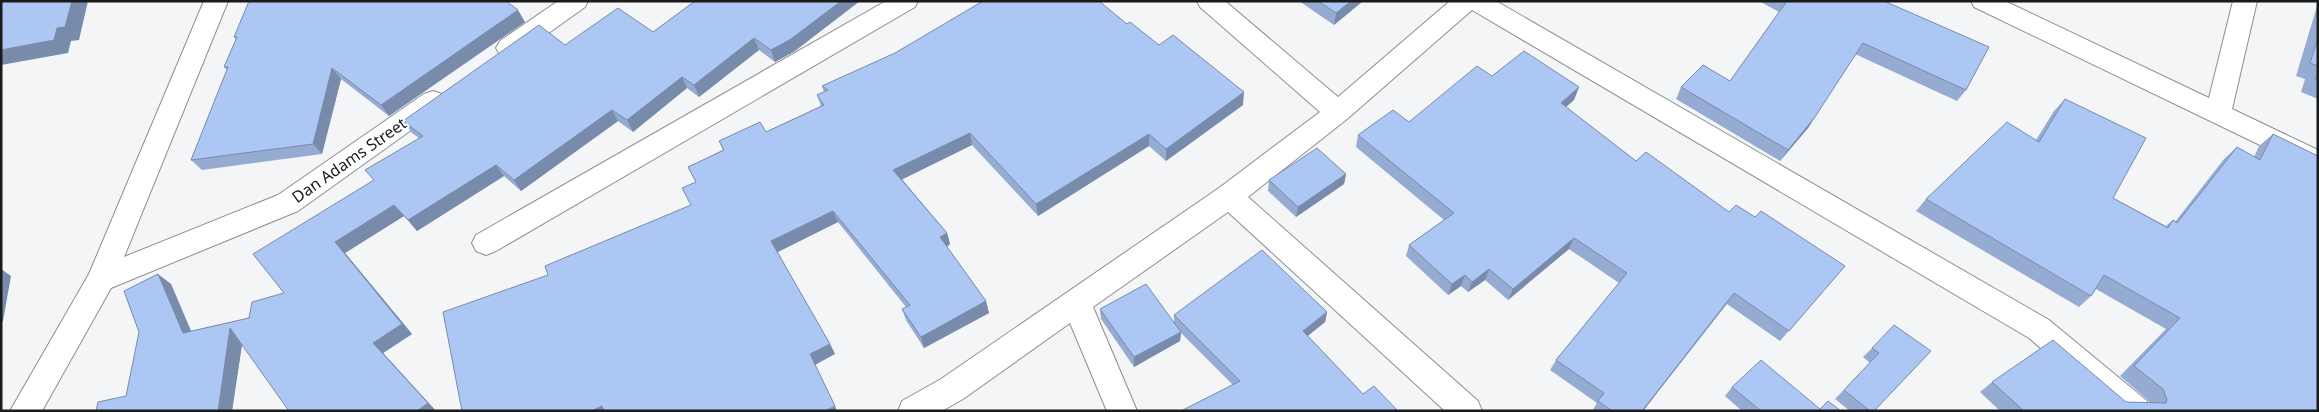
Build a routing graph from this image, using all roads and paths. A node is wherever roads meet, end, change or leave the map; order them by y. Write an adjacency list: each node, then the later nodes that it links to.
1 (216, 1): 16 (street)
2 (576, 1): 9 (street)
3 (906, 1): 15 (street)
4 (1209, 1): 11 (street)
5 (1466, 1): 11 (street)
6 (1476, 1): 22 (street)
7 (1983, 1): 12 (street)
8 (2245, 1): 12 (street)
9 (488, 63)
10 (456, 85): 16 (street, Dan Adams Street)
11 (1338, 112): 14 (street)
12 (2218, 113): 13 (street)
13 (2318, 162)
14 (1229, 196): 17 (street); 21 (street)
15 (486, 243)
16 (101, 279): 18 (street)
17 (1076, 301): 19 (street); 20 (street)
18 (25, 411)
19 (913, 411)
20 (1122, 411)
21 (1468, 411)
22 (2136, 411)

